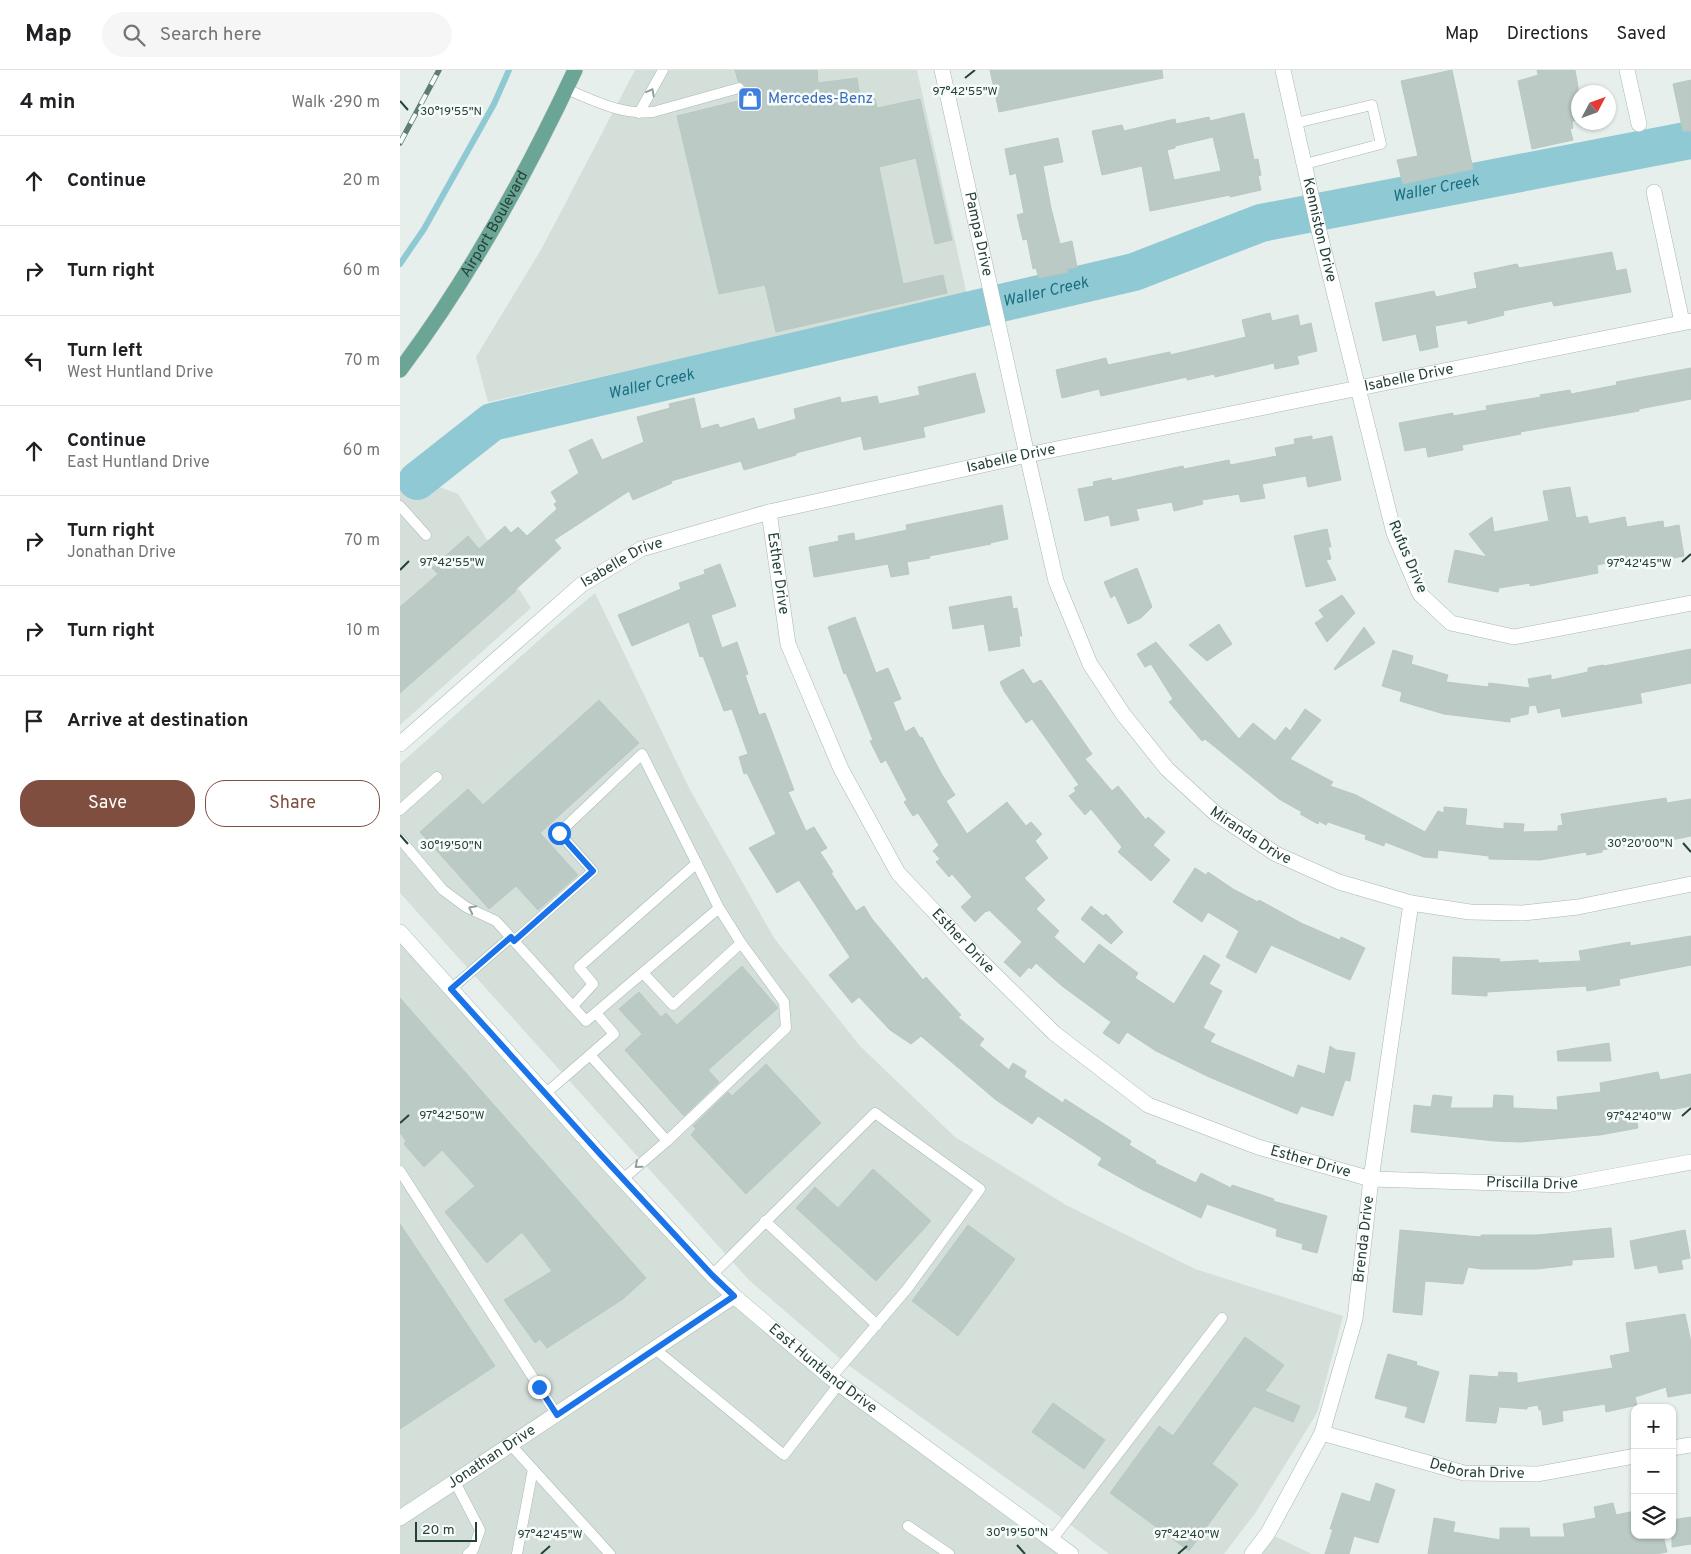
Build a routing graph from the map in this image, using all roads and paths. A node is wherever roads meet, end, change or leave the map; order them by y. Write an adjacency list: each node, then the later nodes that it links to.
1 (575, 70): 7 (main road, Airport Boulevard)
2 (662, 70): 8 (lane, one-way to 2)
3 (942, 70): 16 (street, Pampa Drive)
4 (1283, 70): 9 (street, Kenniston Drive)
5 (1627, 70): 10 (street)
6 (739, 88): 8 (lane)
7 (566, 89): 8 (lane); 14 (main road, Airport Boulevard)
8 (639, 113)
9 (1296, 123): 11 (street, Kenniston Drive); 11 (lane)
10 (1639, 124)
11 (1305, 164): 15 (street, Kenniston Drive)
12 (1654, 192): 13 (street)
13 (1687, 322): 15 (street, Isabelle Drive)
14 (400, 370)
15 (1357, 389): 16 (street, Isabelle Drive); 20 (street, Rufus Drive)
16 (1027, 455): 18 (street, Isabelle Drive); 27 (street, Miranda Drive)
17 (400, 506): 19 (lane)
18 (769, 512): 21 (street, Isabelle Drive); 42 (street, Esther Drive)
19 (426, 535)
20 (1691, 603)
21 (400, 744)
22 (437, 777): 23 (lane)
23 (400, 810)
24 (402, 845): 30 (lane, one-way to 24)
25 (697, 863): 28 (lane); 30 (lane); 34 (lane)
26 (1691, 884): 27 (street, Miranda Drive)
27 (1411, 903): 42 (street, Brenda Drive)
28 (719, 908): 31 (lane); 32 (lane)
29 (400, 932): 33 (street, East Huntland Drive)
30 (513, 939): 33 (lane); 34 (lane)
31 (742, 942): 32 (lane); 38 (lane)
32 (643, 973): 35 (lane)
33 (451, 989): 37 (street, East Huntland Drive)
34 (572, 1006): 35 (lane)
35 (596, 1013): 36 (lane)
36 (590, 1055): 37 (lane); 38 (lane)
37 (545, 1094): 41 (street, East Huntland Drive)
38 (667, 1141): 41 (lane, one-way to 41)
39 (1691, 1162): 42 (street, Priscilla Drive)
40 (400, 1171): 50 (lane)
41 (623, 1179): 44 (street, East Huntland Drive)
42 (1371, 1180): 51 (street, Brenda Drive)
43 (765, 1222): 44 (lane); 47 (lane); 47 (lane)
44 (712, 1275): 45 (street, East Huntland Drive)
45 (734, 1296): 48 (street, Jonathan Drive); 49 (street, East Huntland Drive)
46 (1222, 1318): 60 (lane)
47 (877, 1325): 49 (lane)
48 (655, 1350): 49 (lane); 50 (street, Jonathan Drive)
49 (835, 1381): 60 (street, East Huntland Drive)
50 (557, 1415): 52 (street, Jonathan Drive)
51 (1322, 1433): 55 (street, Deborah Drive); 66 (street, Brenda Drive)
52 (511, 1445): 56 (lane); 57 (street, Jonathan Drive)
53 (1691, 1445): 54 (street)
54 (1676, 1447)
55 (1631, 1457)
56 (533, 1469): 62 (lane); 63 (lane)
57 (455, 1482): 58 (street, Jonathan Drive); 61 (lane)
58 (400, 1518)
59 (908, 1526): 64 (lane)
60 (1052, 1540): 65 (street, East Huntland Drive)
61 (468, 1554)
62 (516, 1554)
63 (610, 1554)
64 (949, 1554)
65 (1072, 1554)
66 (1252, 1554)

